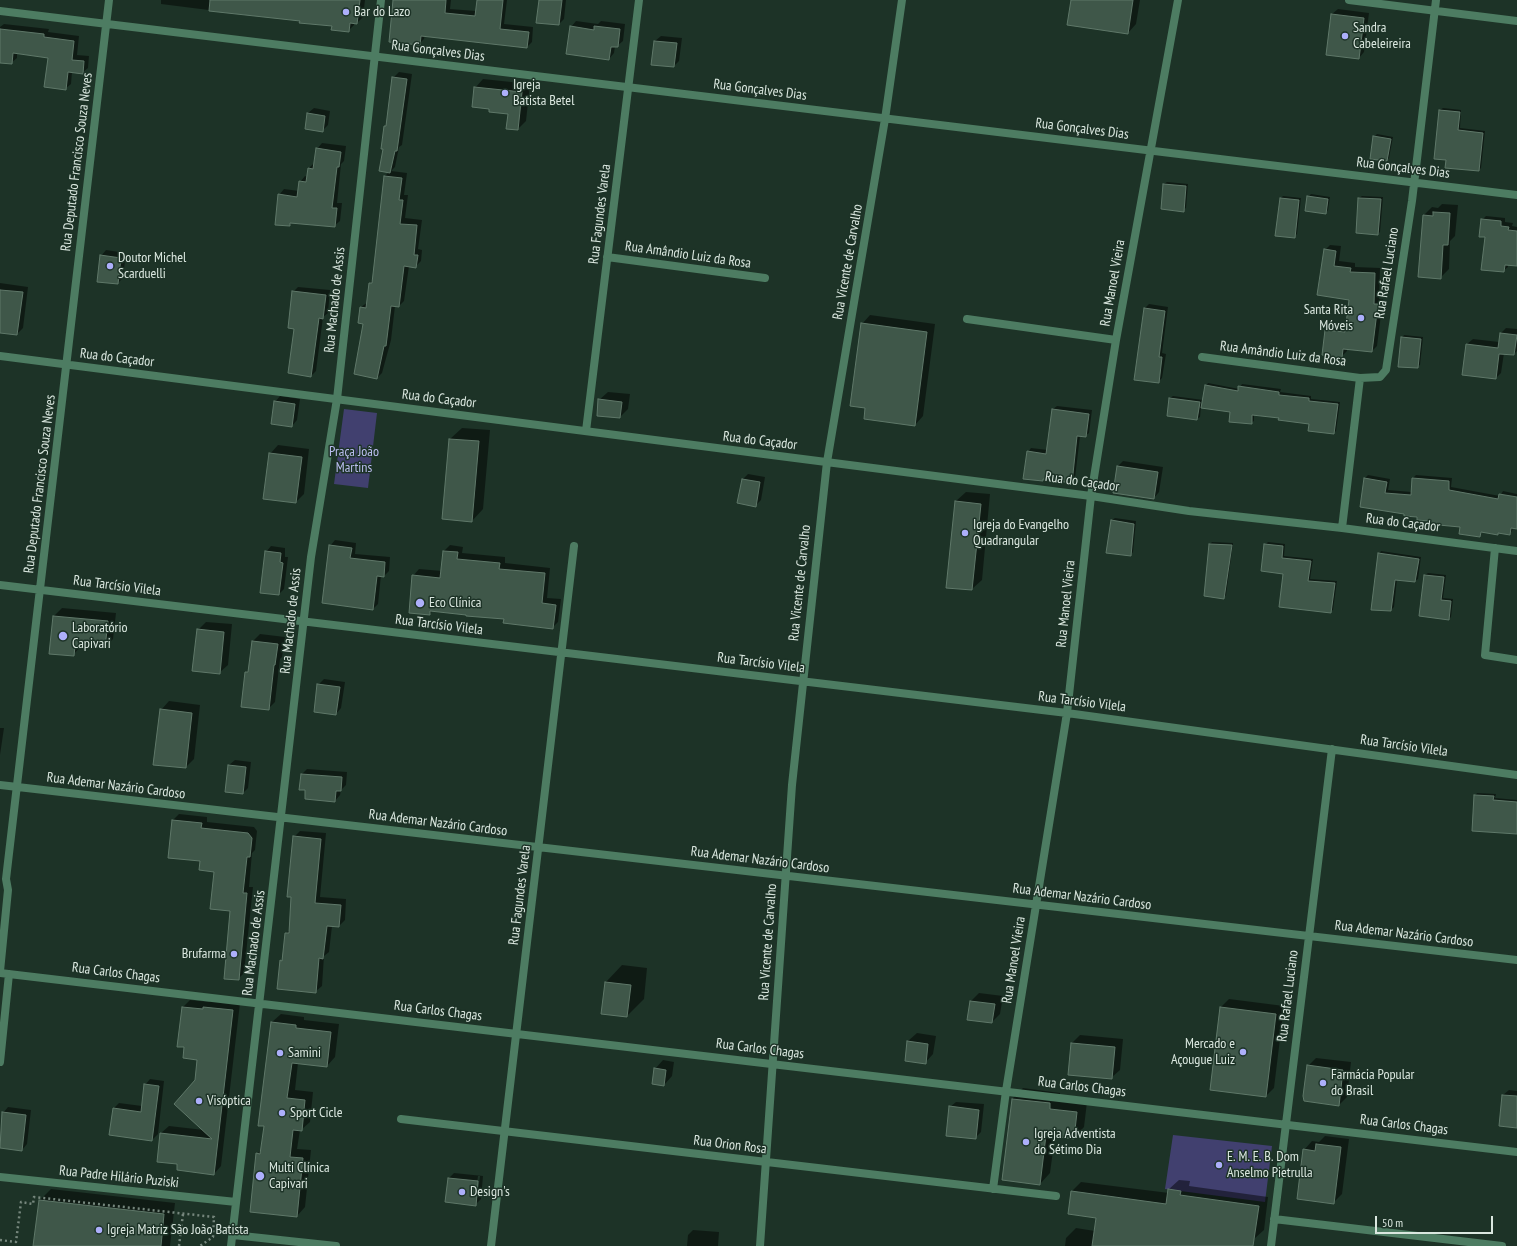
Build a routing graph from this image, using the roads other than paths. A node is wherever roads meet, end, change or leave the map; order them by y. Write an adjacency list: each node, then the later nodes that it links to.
1 (109, 0): 11 (street, Rua Deputado Francisco Souza Neves)
2 (381, 0): 12 (street, Rua Machado de Assis)
3 (639, 0): 13 (street, Rua Fagundes Varela)
4 (902, 0): 14 (street, Rua Vicente de Carvalho)
5 (1178, 0): 15 (street, Rua Manoel Vieira)
6 (1349, 0): 8 (street)
7 (1436, 0): 8 (street, Rua Rafael Luciano)
8 (1435, 10): 10 (street); 16 (street, Rua Rafael Luciano)
9 (0, 11): 11 (street, Rua Gonçalves Dias)
10 (1517, 21)
11 (106, 24): 12 (street, Rua Gonçalves Dias); 24 (street, Rua Deputado Francisco Souza Neves)
12 (375, 57): 13 (street, Rua Gonçalves Dias); 26 (street, Rua Machado de Assis)
13 (628, 88): 14 (street, Rua Gonçalves Dias); 18 (street, Rua Fagundes Varela)
14 (885, 119): 15 (street, Rua Gonçalves Dias); 28 (street, Rua Vicente de Carvalho)
15 (1150, 151): 16 (street, Rua Gonçalves Dias); 21 (street, Rua Manoel Vieira)
16 (1413, 183): 17 (street, Rua Gonçalves Dias); 25 (street, Rua Rafael Luciano)
17 (1517, 195)
18 (607, 257): 19 (street, Rua Amândio Luiz da Rosa); 27 (street, Rua Fagundes Varela)
19 (765, 278)
20 (967, 319): 21 (street)
21 (1116, 340): 29 (street, Rua Manoel Vieira)
22 (0, 356): 24 (street, Rua do Caçador)
23 (1202, 357): 25 (street, Rua Amândio Luiz da Rosa)
24 (67, 365): 26 (street, Rua do Caçador); 35 (street, Rua Deputado Francisco Souza Neves)
25 (1360, 378): 30 (street)
26 (337, 399): 27 (street, Rua do Caçador); 36 (street, Rua Machado de Assis)
27 (586, 431): 28 (street, Rua do Caçador)
28 (827, 462): 29 (street, Rua do Caçador); 39 (street, Rua Vicente de Carvalho)
29 (1091, 496): 30 (street, Rua do Caçador); 40 (street, Rua Manoel Vieira)
30 (1342, 528): 32 (street, Rua do Caçador)
31 (574, 546): 37 (street, Rua Fagundes Varela)
32 (1495, 548): 33 (street, Rua do Caçador); 38 (street)
33 (1517, 551)
34 (0, 585): 35 (street, Rua Tarcísio Vilela)
35 (40, 590): 36 (street, Rua Tarcísio Vilela); 44 (street, Rua Deputado Francisco Souza Neves)
36 (304, 622): 37 (street, Rua Tarcísio Vilela); 45 (street, Rua Machado de Assis)
37 (561, 652): 39 (street, Rua Tarcísio Vilela); 46 (street, Rua Fagundes Varela)
38 (1517, 660)
39 (802, 681): 40 (street, Rua Tarcísio Vilela); 47 (street, Rua Vicente de Carvalho)
40 (1067, 713): 41 (street, Rua Tarcísio Vilela); 48 (street, Rua Manoel Vieira)
41 (1332, 749): 42 (street, Rua Tarcísio Vilela); 49 (street, Rua Rafael Luciano)
42 (1517, 775)
43 (0, 785): 44 (street, Rua Ademar Nazário Cardoso)
44 (17, 787): 45 (street, Rua Ademar Nazário Cardoso); 51 (street, Rua Deputado Francisco Souza Neves)
45 (281, 818): 46 (street, Rua Ademar Nazário Cardoso); 53 (street, Rua Machado de Assis)
46 (538, 848): 47 (street, Rua Ademar Nazário Cardoso); 54 (street, Rua Fagundes Varela)
47 (786, 876): 48 (street, Rua Ademar Nazário Cardoso); 56 (street, Rua Vicente de Carvalho)
48 (1036, 905): 49 (street, Rua Ademar Nazário Cardoso); 57 (street, Rua Manoel Vieira)
49 (1309, 936): 50 (street, Rua Ademar Nazário Cardoso); 59 (street, Rua Rafael Luciano)
50 (1517, 960)
51 (0, 972): 52 (street, Rua Carlos Chagas)
52 (9, 974): 53 (street, Rua Carlos Chagas); 55 (street)
53 (260, 1003): 54 (street, Rua Carlos Chagas); 66 (street, Rua Machado de Assis)
54 (516, 1033): 56 (street, Rua Carlos Chagas); 60 (street, Rua Fagundes Varela)
55 (0, 1062)
56 (773, 1064): 57 (street, Rua Carlos Chagas); 62 (street, Rua Vicente de Carvalho)
57 (1006, 1091): 59 (street, Rua Carlos Chagas); 64 (street, Rua Manoel Vieira)
58 (401, 1119): 60 (street, Rua Orion Rosa)
59 (1286, 1124): 61 (street, Rua Carlos Chagas); 67 (street, Rua Rafael Luciano)
60 (504, 1132): 62 (street, Rua Orion Rosa); 71 (street, Rua Fagundes Varela)
61 (1517, 1152)
62 (766, 1162): 64 (street, Rua Orion Rosa); 72 (street, Rua Vicente de Carvalho)
63 (0, 1177): 66 (street, Rua Padre Hilário Puziski)
64 (993, 1189): 65 (street, Rua Orion Rosa)
65 (1056, 1196)
66 (236, 1202): 68 (street, Rua Machado de Assis)
67 (1274, 1219): 73 (street, Rua Rafael Luciano); 74 (street)
68 (233, 1235): 69 (street, Rua Machado de Assis); 70 (street)
69 (231, 1246)
70 (336, 1246)
71 (491, 1246)
72 (760, 1246)
73 (1271, 1246)
74 (1502, 1246)

